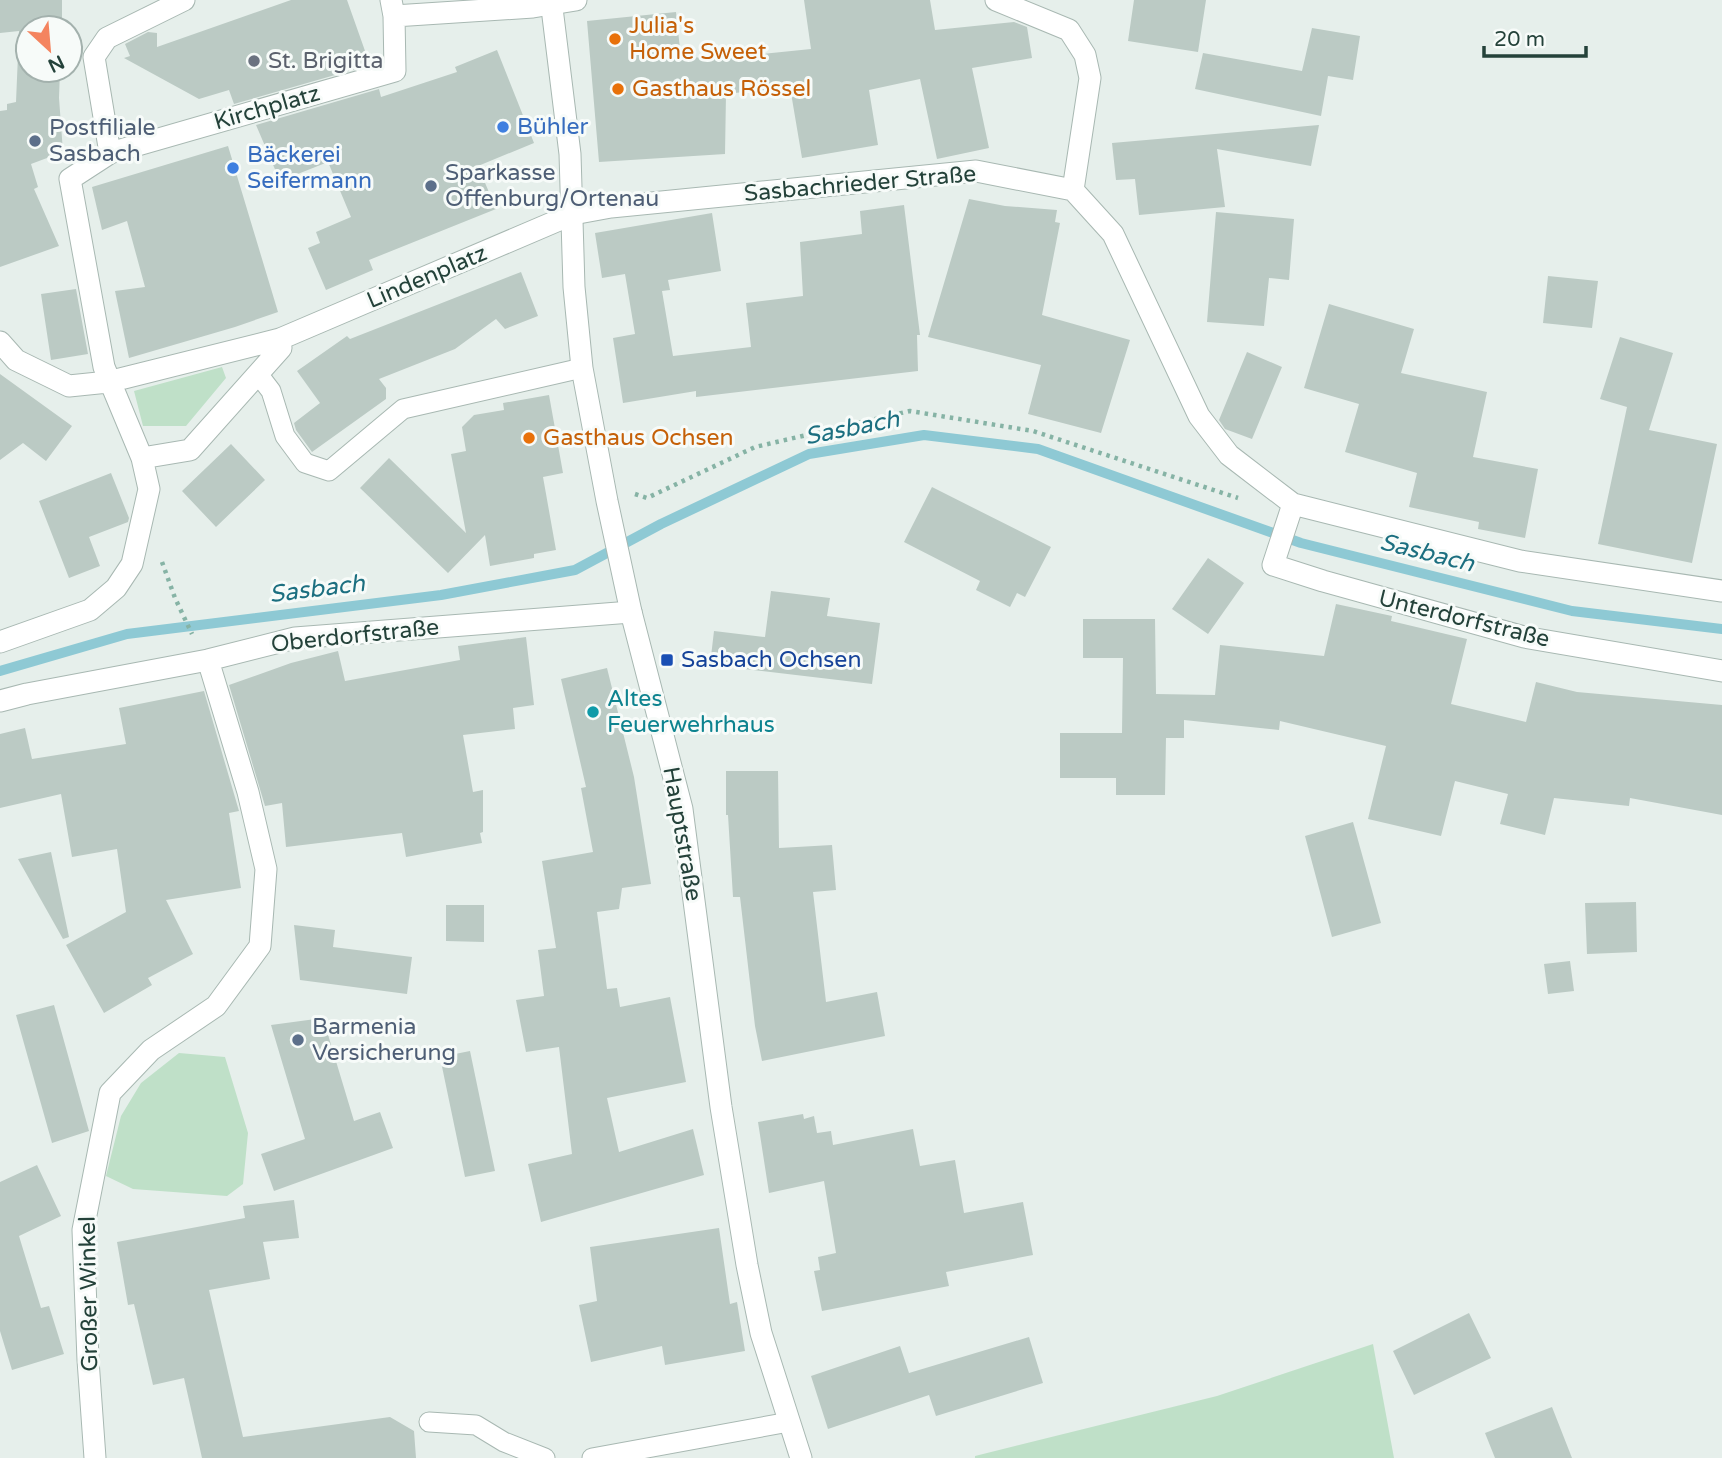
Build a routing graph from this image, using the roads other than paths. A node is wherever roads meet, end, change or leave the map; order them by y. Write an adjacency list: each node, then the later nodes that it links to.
1 (184, 0): 6 (street)
2 (576, 0): 4 (street)
3 (996, 0): 7 (street)
4 (551, 2): 5 (street); 8 (street, Hauptstraße)
5 (392, 8): 6 (street, Kirchplatz)
6 (110, 153): 13 (street, Kirchplatz)
7 (1073, 190): 8 (street, Sasbachrieder Straße); 15 (street)
8 (573, 214): 9 (street, Lindenplatz); 11 (street, Hauptstraße)
9 (279, 340): 12 (street); 13 (street, Lindenplatz)
10 (0, 342): 13 (street, Lindenplatz)
11 (582, 368): 12 (lane); 17 (street, Hauptstraße)
12 (258, 374): 14 (street)
13 (108, 382): 14 (street)
14 (142, 458): 18 (street)
15 (1291, 511): 16 (street); 20 (street, Unterdorfstraße)
16 (1722, 591)
17 (631, 612): 19 (street, Oberdorfstraße); 23 (street, Hauptstraße)
18 (0, 642)
19 (208, 660): 21 (street, Oberdorfstraße); 24 (street, Großer Winkel)
20 (1722, 671)
21 (0, 701)
22 (429, 1422): 25 (lane)
23 (789, 1422): 26 (lane); 27 (street, Hauptstraße)
24 (95, 1458)
25 (545, 1458)
26 (592, 1458)
27 (801, 1458)

